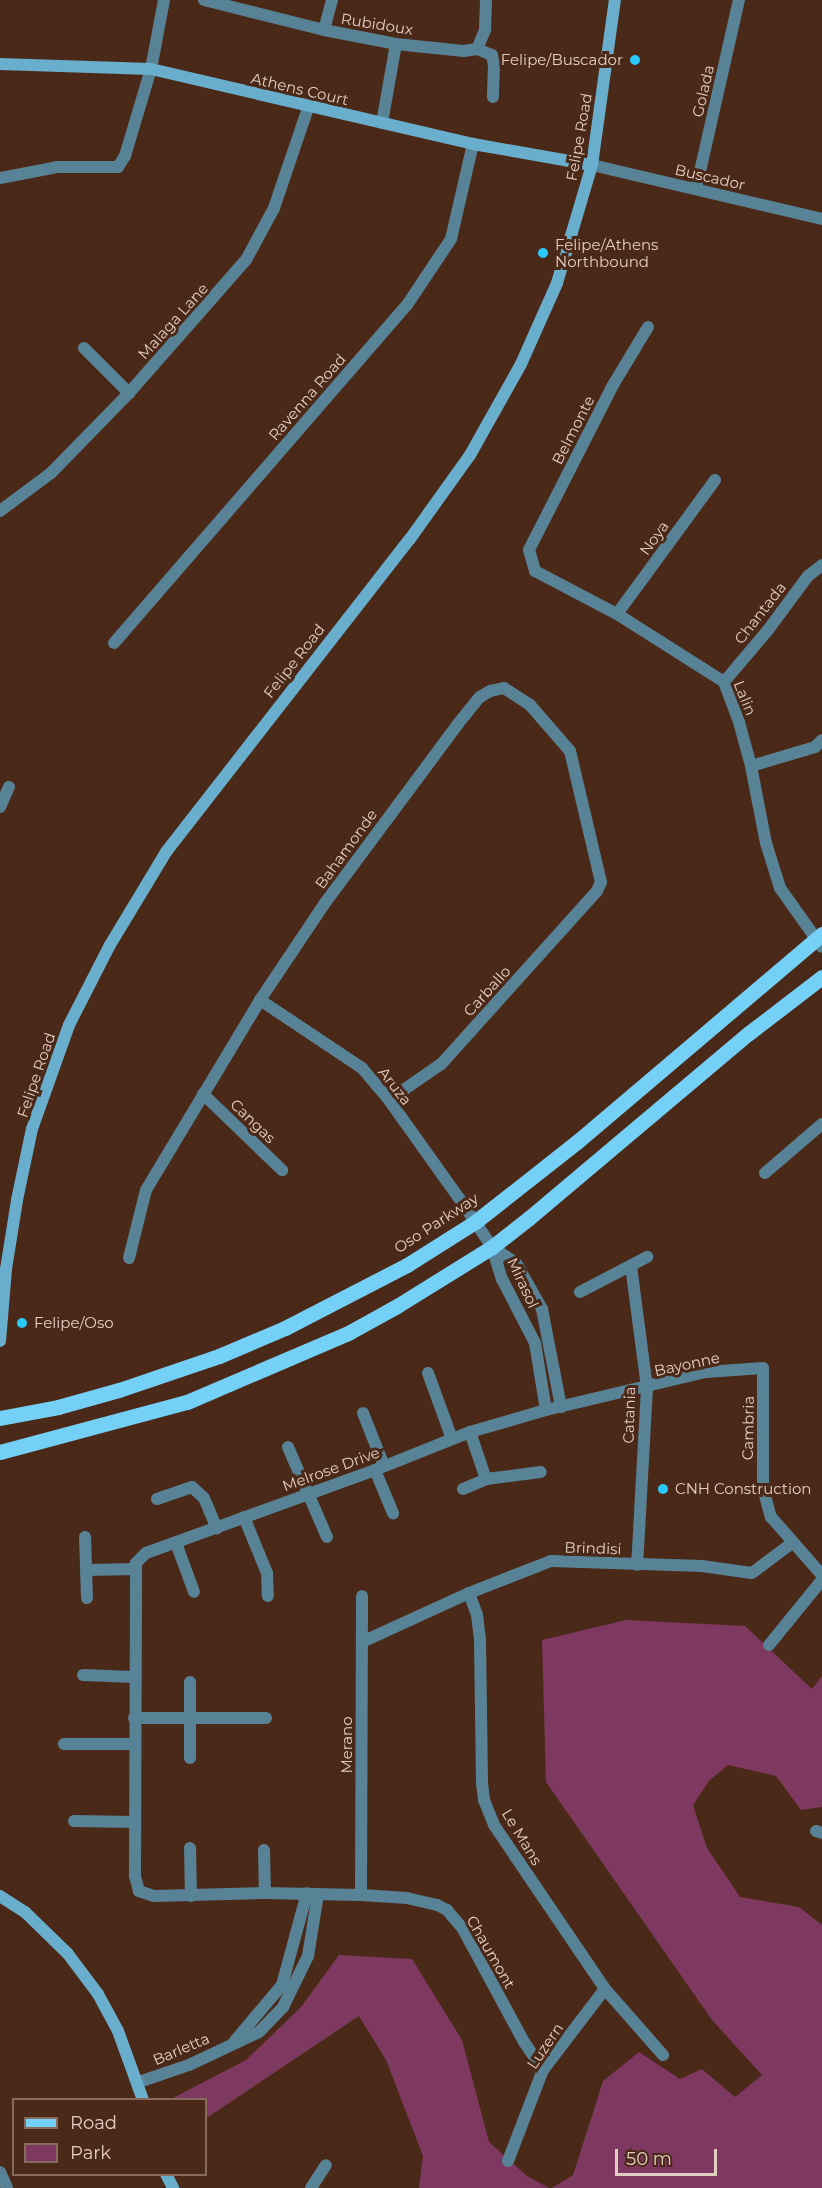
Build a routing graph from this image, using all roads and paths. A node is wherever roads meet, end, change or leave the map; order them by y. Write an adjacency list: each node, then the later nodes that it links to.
1 (164, 0): 11 (street)
2 (204, 0): 7 (street, Rubidoux)
3 (332, 0): 7 (street)
4 (486, 0): 9 (street)
5 (615, 0): 16 (main road, Felipe Road)
6 (739, 0): 18 (street, Golada)
7 (324, 30): 8 (street, Rubidoux)
8 (396, 44): 9 (street, Rubidoux); 14 (street)
9 (477, 49): 12 (street)
10 (0, 64): 11 (main road, Athens Court)
11 (151, 69): 13 (main road, Athens Court); 17 (street)
12 (493, 97)
13 (308, 108): 14 (main road, Athens Court); 22 (street, Malaga Lane)
14 (382, 123): 15 (main road, Athens Court)
15 (474, 144): 16 (main road, Athens Court); 28 (street, Ravenna Road)
16 (592, 165): 18 (street, Buscador); 51 (main road, Felipe Road)
17 (0, 178)
18 (696, 189): 19 (street, Buscador)
19 (822, 219)
20 (648, 327): 25 (street, Belmonte)
21 (84, 348): 22 (street)
22 (129, 393): 24 (street, Malaga Lane)
23 (715, 480): 27 (street, Noya)
24 (0, 511)
25 (530, 550): 27 (street, Lalin)
26 (822, 565): 29 (street, Chantada)
27 (617, 614): 29 (street, Lalin)
28 (114, 643)
29 (724, 682): 31 (street, Lalin)
30 (822, 740): 31 (street)
31 (751, 766): 35 (street, Lalin)
32 (9, 787): 33 (street)
33 (0, 807)
34 (597, 891): 37 (street, Bahamonde); 39 (street, Carballo)
35 (820, 940): 43 (main road, Oso Parkway)
36 (822, 977): 44 (main road)
37 (260, 1000): 38 (street, Bahamonde); 39 (street, Aruza)
38 (203, 1094): 41 (street, Cangas); 46 (street, Bahamonde)
39 (388, 1100): 43 (street, Aruza)
40 (822, 1124): 42 (street)
41 (282, 1170)
42 (765, 1173)
43 (474, 1222): 44 (street, Mirasol); 58 (main road, Oso Parkway)
44 (492, 1247): 49 (street, Mirasol); 50 (street, Mirasol); 62 (main road)
45 (647, 1257): 47 (street)
46 (129, 1258)
47 (631, 1266): 48 (street); 54 (street, Catania)
48 (580, 1292)
49 (546, 1326): 50 (street, Mirasol); 55 (street, Mirasol)
50 (530, 1331): 56 (street, Mirasol)
51 (0, 1341)
52 (764, 1369): 54 (street, Bayonne); 75 (street, Cambria)
53 (428, 1373): 60 (street)
54 (647, 1388): 55 (street, Bayonne); 76 (street, Catania)
55 (561, 1407): 56 (street, Bayonne)
56 (546, 1410): 59 (street, Melrose Drive)
57 (363, 1413): 63 (street)
58 (0, 1418)
59 (470, 1432): 60 (street, Melrose Drive); 65 (street)
60 (452, 1439): 63 (street, Melrose Drive)
61 (288, 1447): 67 (street)
62 (0, 1452)
63 (379, 1468): 67 (street, Melrose Drive); 69 (street)
64 (541, 1472): 65 (street)
65 (486, 1479): 66 (street)
66 (463, 1489)
67 (309, 1492): 70 (street, Melrose Drive); 73 (street)
68 (158, 1499): 71 (street)
69 (393, 1513)
70 (244, 1517): 71 (street, Melrose Drive); 83 (street)
71 (218, 1528): 74 (street, Melrose Drive)
72 (85, 1537): 78 (street)
73 (327, 1537)
74 (176, 1543): 77 (street, Melrose Drive); 81 (street)
75 (792, 1543): 76 (street, Brindisi); 79 (street, Cambria)
76 (637, 1565): 82 (street, Brindisi)
77 (134, 1569): 78 (street); 89 (street)
78 (86, 1570): 85 (street)
79 (822, 1575)
80 (822, 1580): 87 (street)
81 (194, 1592)
82 (468, 1593): 86 (street, Brindisi); 107 (street, Le Mans)
83 (268, 1596)
84 (362, 1596): 86 (street, Merano)
85 (87, 1598)
86 (362, 1642): 103 (street, Merano)
87 (769, 1645)
88 (83, 1675): 89 (street)
89 (134, 1677): 91 (street)
90 (190, 1682): 93 (street)
91 (134, 1718): 93 (street); 95 (street)
92 (266, 1718): 93 (street)
93 (190, 1719): 96 (street)
94 (64, 1744): 95 (street)
95 (134, 1744): 98 (street)
96 (190, 1758)
97 (74, 1821): 98 (street)
98 (135, 1822): 105 (street)
99 (190, 1848): 105 (street)
100 (264, 1850): 101 (street)
101 (265, 1893): 102 (street); 105 (street)
102 (313, 1894): 103 (street, Chaumont); 106 (street, Barletta); 106 (street, Barletta)
103 (361, 1895): 109 (street, Chaumont)
104 (0, 1896): 110 (main road)
105 (191, 1896)
106 (287, 1988): 110 (street, Barletta)
107 (605, 1989): 108 (street, Le Mans); 109 (street, Luzern)
108 (663, 2055)
109 (543, 2070): 112 (street, Luzern)
110 (139, 2082): 111 (main road)
111 (143, 2098)
112 (508, 2161)
113 (326, 2165): 116 (street)
114 (0, 2172): 115 (street)
115 (6, 2188)
116 (311, 2188)

